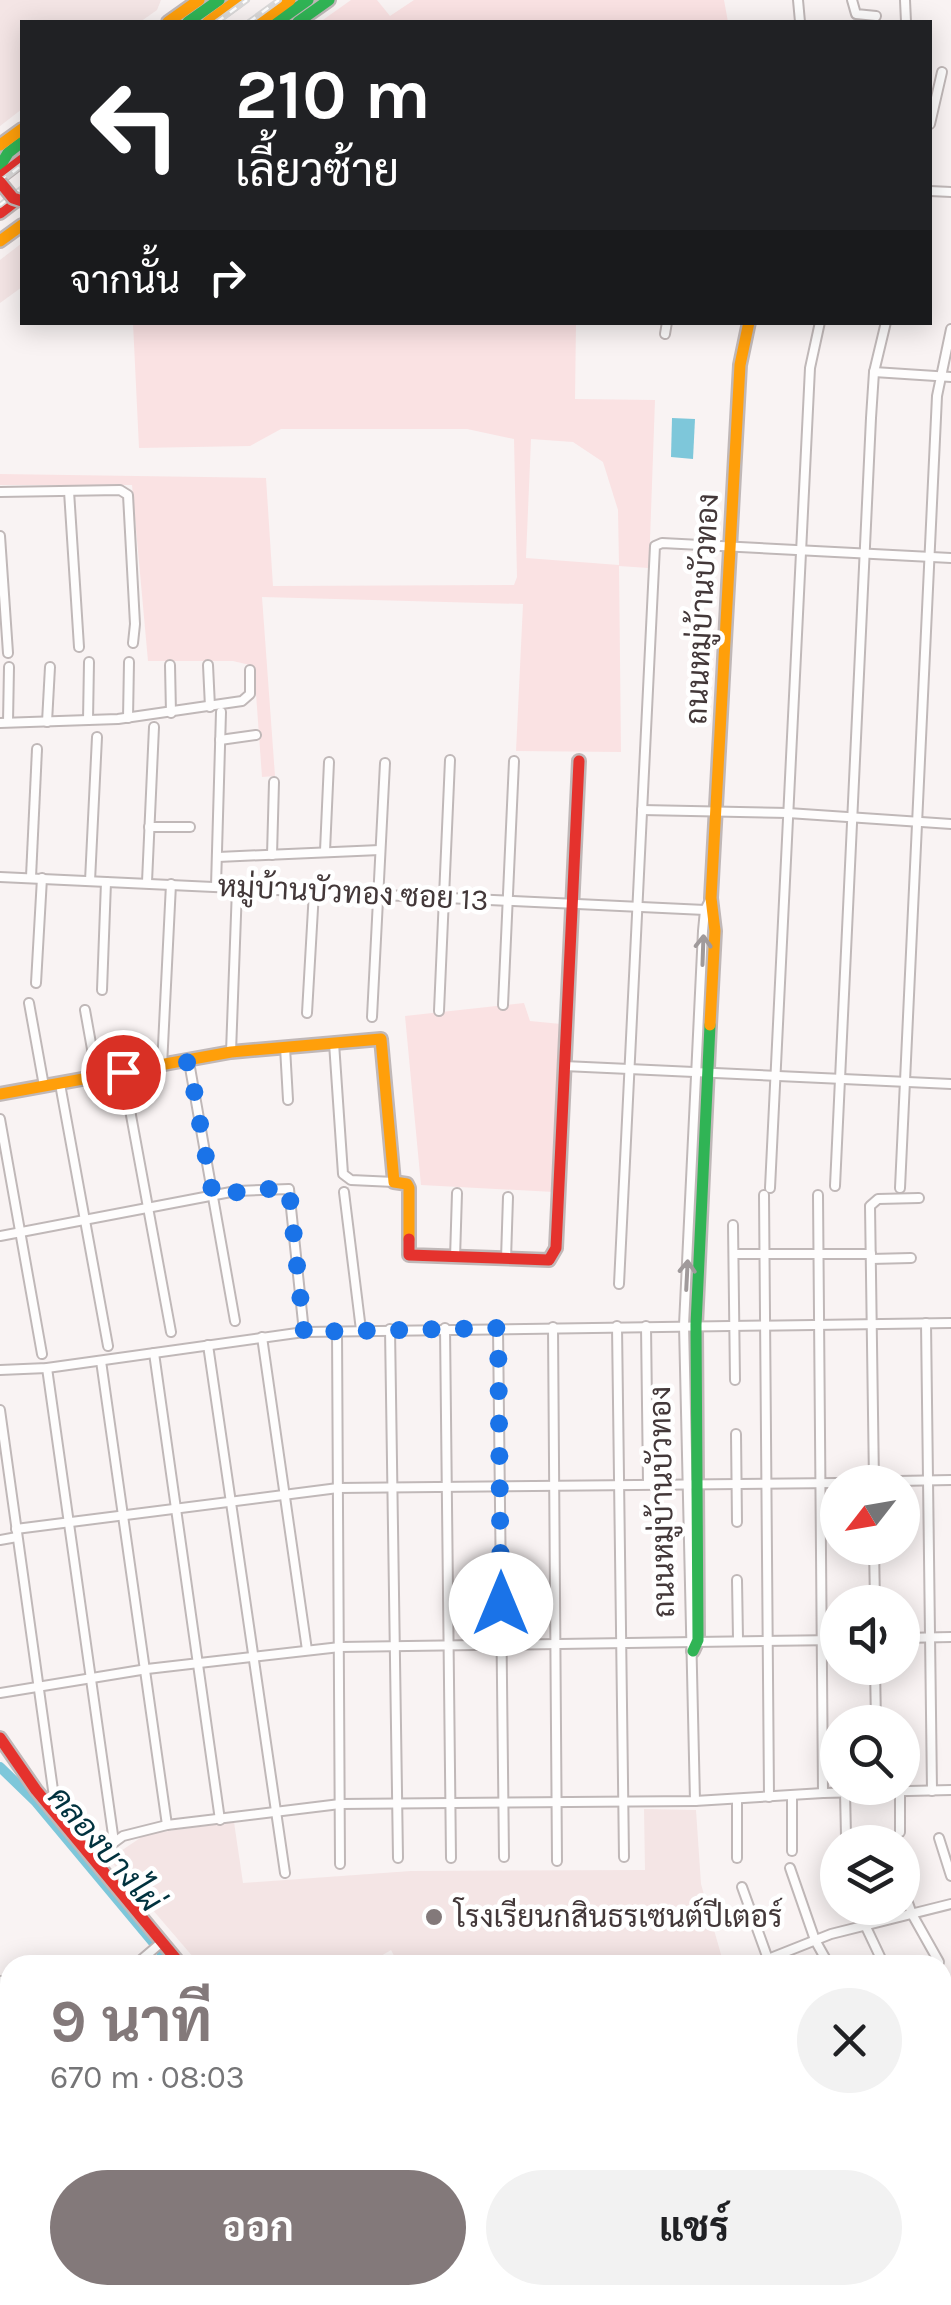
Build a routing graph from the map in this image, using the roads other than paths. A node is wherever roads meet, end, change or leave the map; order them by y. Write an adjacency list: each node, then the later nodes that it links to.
1 (199, 0): 9 (main road)
2 (218, 0): 10 (main road)
3 (238, 0): 11 (main road)
4 (290, 0): 12 (main road)
5 (308, 0): 13 (main road)
6 (329, 0): 14 (main road)
7 (852, 0): 8 (street)
8 (876, 16)
9 (171, 20)
10 (191, 20)
11 (211, 20)
12 (263, 20)
13 (280, 20)
14 (301, 20)
15 (942, 72): 16 (street)
16 (932, 115)
17 (20, 130): 19 (main road)
18 (20, 144): 21 (main road)
19 (0, 145)
20 (20, 162): 22 (main road)
21 (0, 166)
22 (0, 179): 23 (main road, bridge)
23 (20, 199)
24 (747, 325): 34 (main road, ถนนหมู่บ้านบัวทอง)
25 (819, 325): 35 (street)
26 (885, 325): 28 (street)
27 (951, 329): 29 (street)
28 (874, 372): 29 (street); 36 (street)
29 (940, 377): 30 (street); 37 (street)
30 (951, 378)
31 (69, 491): 32 (street); 39 (street); 40 (street)
32 (0, 492)
33 (0, 536): 41 (street)
34 (730, 547): 35 (street); 67 (street); 68 (main road, ถนนหมู่บ้านบัวทอง)
35 (800, 550): 36 (street); 69 (street)
36 (865, 555): 37 (street); 70 (street)
37 (929, 558): 38 (street); 71 (street)
38 (951, 558)
39 (134, 643)
40 (79, 647)
41 (8, 653)
42 (89, 662): 53 (street)
43 (129, 662): 52 (street)
44 (170, 665): 51 (street)
45 (208, 665): 49 (street)
46 (9, 667): 54 (street)
47 (50, 667): 55 (street)
48 (250, 670): 49 (street)
49 (210, 708): 51 (street)
50 (221, 712): 59 (street)
51 (171, 713): 52 (street)
52 (128, 718): 53 (street)
53 (88, 720): 55 (street)
54 (4, 722): 55 (street)
55 (47, 722)
56 (154, 727): 73 (street)
57 (256, 735): 59 (street)
58 (97, 737): 82 (street)
59 (220, 740): 78 (street)
60 (37, 750): 80 (street)
61 (450, 760): 90 (street)
62 (514, 761): 91 (street)
63 (329, 762): 76 (street)
64 (579, 762): 92 (main road)
65 (385, 763): 75 (street)
66 (274, 782): 77 (street)
67 (642, 810): 68 (street); 93 (street)
68 (718, 812): 69 (street); 94 (main road, ถนนหมู่บ้านบัวทอง)
69 (788, 814): 70 (street); 112 (street)
70 (852, 818): 71 (street); 114 (street)
71 (917, 823): 72 (street); 115 (street)
72 (951, 824)
73 (150, 827): 74 (street); 84 (street)
74 (190, 827)
75 (380, 850): 76 (street); 89 (street)
76 (324, 852): 77 (street)
77 (272, 855): 78 (street)
78 (218, 857): 86 (street)
79 (0, 876): 80 (street, หมู่บ้านบัวทอง ซอย 13)
80 (31, 877): 81 (street, หมู่บ้านบัวทอง ซอย 13)
81 (42, 878): 82 (street, หมู่บ้านบัวทอง ซอย 13); 95 (street)
82 (90, 881): 83 (street, หมู่บ้านบัวทอง ซอย 13)
83 (106, 882): 84 (street, หมู่บ้านบัวทอง ซอย 13); 96 (street)
84 (148, 882): 85 (street, หมู่บ้านบัวทอง ซอย 13)
85 (170, 884): 86 (street, หมู่บ้านบัวทอง ซอย 13); 107 (street)
86 (216, 886): 87 (street, หมู่บ้านบัวทอง ซอย 13)
87 (237, 888): 88 (street, หมู่บ้านบัวทอง ซอย 13); 105 (street)
88 (314, 891): 89 (street, หมู่บ้านบัวทอง ซอย 13); 101 (street)
89 (378, 894): 90 (street, หมู่บ้านบัวทอง ซอย 13); 102 (street)
90 (444, 898): 91 (street, หมู่บ้านบัวทอง ซอย 13); 100 (street)
91 (508, 901): 92 (street, หมู่บ้านบัวทอง ซอย 13); 98 (street)
92 (572, 905): 93 (street, หมู่บ้านบัวทอง ซอย 13); 108 (main road)
93 (637, 906): 94 (street, หมู่บ้านบัวทอง ซอย 13); 109 (street)
94 (710, 906): 111 (main road, ถนนหมู่บ้านบัวทอง)
95 (36, 982)
96 (102, 990)
97 (29, 1004): 118 (street)
98 (503, 1006)
99 (85, 1010): 113 (street)
100 (439, 1010)
101 (308, 1013)
102 (372, 1017)
103 (334, 1043): 104 (main road); 122 (street); 122 (main road)
104 (285, 1047): 105 (main road); 120 (street)
105 (231, 1052): 106 (main road)
106 (189, 1062): 107 (main road); 128 (street)
107 (162, 1066): 110 (main road)
108 (564, 1066): 109 (street); 142 (main road)
109 (629, 1069): 111 (street); 143 (street)
110 (123, 1072): 113 (main road); 131 (street)
111 (702, 1072): 112 (street); 150 (main road, ถนนหมู่บ้านบัวทอง)
112 (775, 1075): 114 (street); 138 (street)
113 (97, 1077): 116 (main road)
114 (839, 1078): 115 (street); 123 (street)
115 (904, 1082): 117 (street); 124 (street)
116 (60, 1084): 118 (main road); 132 (street)
117 (951, 1084)
118 (44, 1086): 119 (main road)
119 (0, 1094)
120 (288, 1100)
121 (0, 1119): 134 (street)
122 (394, 1182): 140 (main road)
123 (834, 1186)
124 (900, 1188)
125 (344, 1192): 159 (street)
126 (457, 1193): 140 (street)
127 (818, 1195): 136 (street)
128 (213, 1196): 131 (street); 144 (street); 161 (street)
129 (508, 1197): 142 (street)
130 (918, 1198): 139 (street)
131 (147, 1210): 132 (street); 160 (street)
132 (84, 1221): 134 (street); 164 (street)
133 (734, 1225): 137 (street)
134 (20, 1232): 135 (street); 165 (street)
135 (0, 1236)
136 (818, 1253): 138 (street); 139 (street); 148 (street)
137 (734, 1254): 138 (street); 151 (street)
138 (764, 1254): 147 (street)
139 (871, 1257): 141 (street); 149 (street)
140 (455, 1258): 142 (main road)
141 (910, 1258)
142 (506, 1259)
143 (619, 1284)
144 (235, 1321)
145 (926, 1323): 146 (street); 149 (street); 175 (street)
146 (951, 1323)
147 (765, 1324): 148 (street); 151 (street); 178 (street)
148 (818, 1324): 149 (street); 179 (street)
149 (872, 1324): 173 (street)
150 (690, 1325): 151 (street); 153 (street); 181 (main road, ถนนหมู่บ้านบัวทอง)
151 (734, 1325): 170 (street)
152 (617, 1326): 153 (street); 154 (street); 177 (street)
153 (646, 1326): 180 (street)
154 (553, 1327): 156 (street); 183 (street)
155 (444, 1328): 156 (street); 157 (street); 184 (street)
156 (498, 1328): 185 (street)
157 (390, 1329): 159 (street); 187 (street)
158 (337, 1330): 159 (street); 161 (street); 186 (street)
159 (361, 1330)
160 (171, 1332)
161 (304, 1332): 162 (street)
162 (262, 1338): 163 (street); 188 (street)
163 (208, 1345): 166 (street); 189 (street)
164 (108, 1346)
165 (42, 1354)
166 (154, 1354): 167 (street); 190 (street)
167 (101, 1360): 168 (street); 191 (street)
168 (47, 1368): 169 (street); 192 (street)
169 (0, 1370)
170 (735, 1380)
171 (0, 1410): 194 (street)
172 (736, 1434): 182 (street)
173 (874, 1465)
174 (920, 1480): 175 (street)
175 (928, 1480): 176 (street); 199 (street)
176 (951, 1480)
177 (618, 1483): 180 (street); 183 (street); 204 (street)
178 (766, 1483): 179 (street); 182 (street); 201 (street)
179 (818, 1483): 197 (street)
180 (648, 1484): 181 (street)
181 (692, 1484): 182 (street); 209 (main road, ถนนหมู่บ้านบัวทอง)
182 (736, 1484): 193 (street)
183 (554, 1485): 185 (street); 206 (street)
184 (446, 1486): 185 (street); 187 (street); 208 (street)
185 (501, 1486): 205 (street)
186 (338, 1488): 187 (street); 188 (street); 210 (street)
187 (392, 1488): 207 (street)
188 (284, 1493): 189 (street); 211 (street)
189 (230, 1501): 190 (street); 212 (street)
190 (177, 1507): 191 (street); 213 (street)
191 (124, 1516): 192 (street); 214 (street)
192 (70, 1522): 194 (street); 215 (street)
193 (736, 1522)
194 (17, 1533): 195 (street); 216 (street)
195 (0, 1540)
196 (737, 1580): 202 (street)
197 (820, 1588)
198 (920, 1637): 199 (street)
199 (928, 1637): 200 (street); 222 (street)
200 (951, 1637)
201 (767, 1639): 202 (street); 203 (street); 224 (street)
202 (738, 1640): 209 (street)
203 (820, 1640)
204 (620, 1642): 206 (street); 209 (street); 226 (street)
205 (502, 1643): 206 (street); 208 (street); 232 (street)
206 (556, 1643): 228 (street)
207 (395, 1644): 208 (street); 210 (street); 230 (street)
208 (449, 1644): 231 (street)
209 (693, 1644): 229 (street)
210 (340, 1647): 211 (street); 233 (street)
211 (306, 1650): 212 (street)
212 (253, 1657): 213 (street); 234 (street)
213 (200, 1663): 214 (street); 235 (street)
214 (147, 1669): 215 (street); 236 (street)
215 (92, 1677): 216 (street); 238 (street)
216 (40, 1687): 217 (street); 219 (street)
217 (0, 1693)
218 (0, 1738): 241 (main road)
219 (53, 1790)
220 (951, 1790): 222 (street)
221 (920, 1791): 222 (street)
222 (932, 1791)
223 (820, 1792): 225 (street)
224 (769, 1796): 225 (street); 227 (street)
225 (792, 1796): 239 (street)
226 (622, 1799): 228 (street); 229 (street); 244 (street)
227 (737, 1799): 229 (street); 245 (street)
228 (557, 1800): 232 (street); 246 (street)
229 (695, 1801)
230 (395, 1802): 231 (street); 233 (street); 242 (street)
231 (449, 1802): 232 (street); 243 (street)
232 (504, 1802): 240 (street)
233 (340, 1804): 234 (street); 247 (street)
234 (276, 1812): 235 (street); 249 (street)
235 (220, 1820): 236 (street)
236 (166, 1826): 238 (street)
237 (939, 1838): 250 (street)
238 (114, 1842): 241 (street)
239 (792, 1851)
240 (504, 1857)
241 (93, 1858): 258 (main road)
242 (398, 1858)
243 (451, 1858)
244 (624, 1858)
245 (736, 1858)
246 (557, 1861)
247 (340, 1864)
248 (790, 1868): 257 (street)
249 (286, 1873)
250 (951, 1876)
251 (742, 1888): 261 (street)
252 (951, 1904): 253 (street)
253 (920, 1912)
254 (868, 1925): 256 (street)
255 (918, 1925): 265 (street)
256 (864, 1926): 257 (street); 264 (street)
257 (815, 1940): 262 (street); 263 (street)
258 (160, 1944): 259 (street); 260 (main road)
259 (147, 1955)
260 (171, 1955)
261 (766, 1955)
262 (784, 1955)
263 (823, 1955)
264 (879, 1955)
265 (935, 1955)

